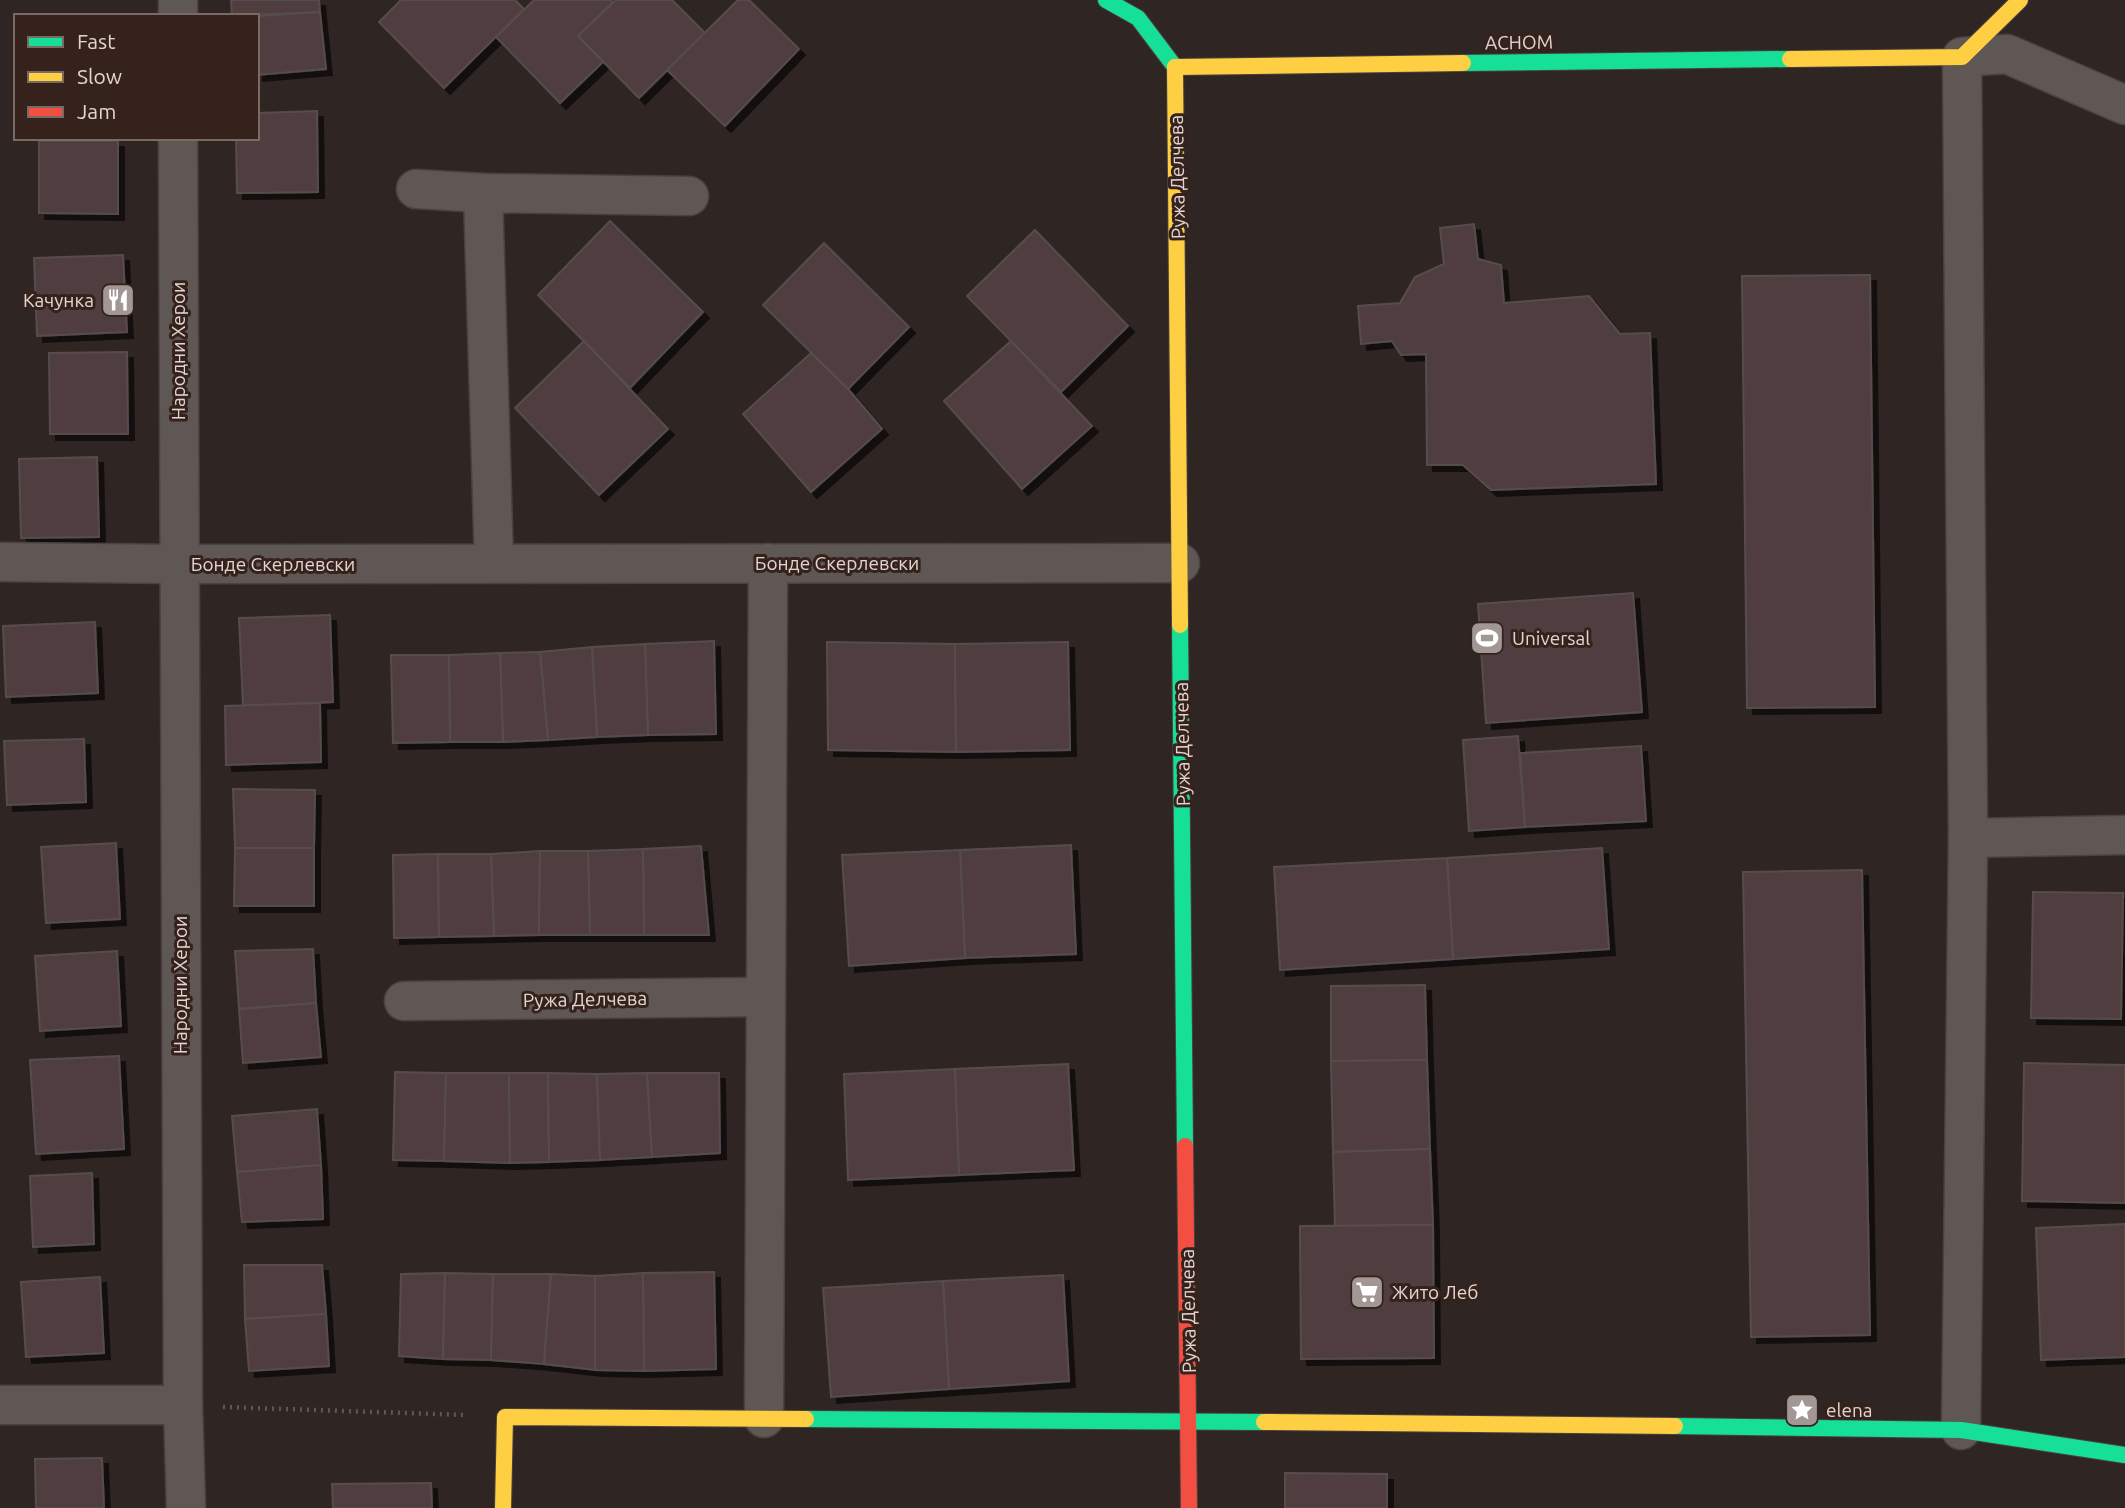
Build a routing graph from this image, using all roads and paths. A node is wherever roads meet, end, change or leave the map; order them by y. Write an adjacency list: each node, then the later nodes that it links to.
1 (1106, 0): 4 (street)
2 (2020, 0): 3 (street)
3 (1962, 57): 4 (street, АСНОМ); 5 (street); 16 (street)
4 (1175, 67): 13 (street, Ружа Делчева)
5 (2125, 104)
6 (178, 140): 14 (street, Народни Херои)
7 (416, 189): 8 (street)
8 (483, 193): 9 (street); 11 (street)
9 (689, 196)
10 (0, 562): 14 (street)
11 (494, 563): 12 (street, Бонде Скерлевски); 14 (street, Бонде Скерлевски)
12 (768, 563): 13 (street, Бонде Скерлевски); 17 (street)
13 (1181, 563): 23 (street, Ружа Делчева)
14 (178, 564): 20 (street, Народни Херои)
15 (2125, 835): 16 (street)
16 (1968, 838): 24 (street)
17 (766, 997): 18 (street, Ружа Делчева); 22 (street)
18 (404, 1001)
19 (0, 1405): 20 (street)
20 (183, 1405): 21 (path); 26 (street, Народни Херои)
21 (505, 1417): 22 (street); 27 (street)
22 (764, 1418): 23 (street)
23 (1189, 1421): 24 (street); 28 (street, Ружа Делчева)
24 (1961, 1430): 25 (street)
25 (2125, 1455)
26 (186, 1508)
27 (503, 1508)
28 (1189, 1508)

